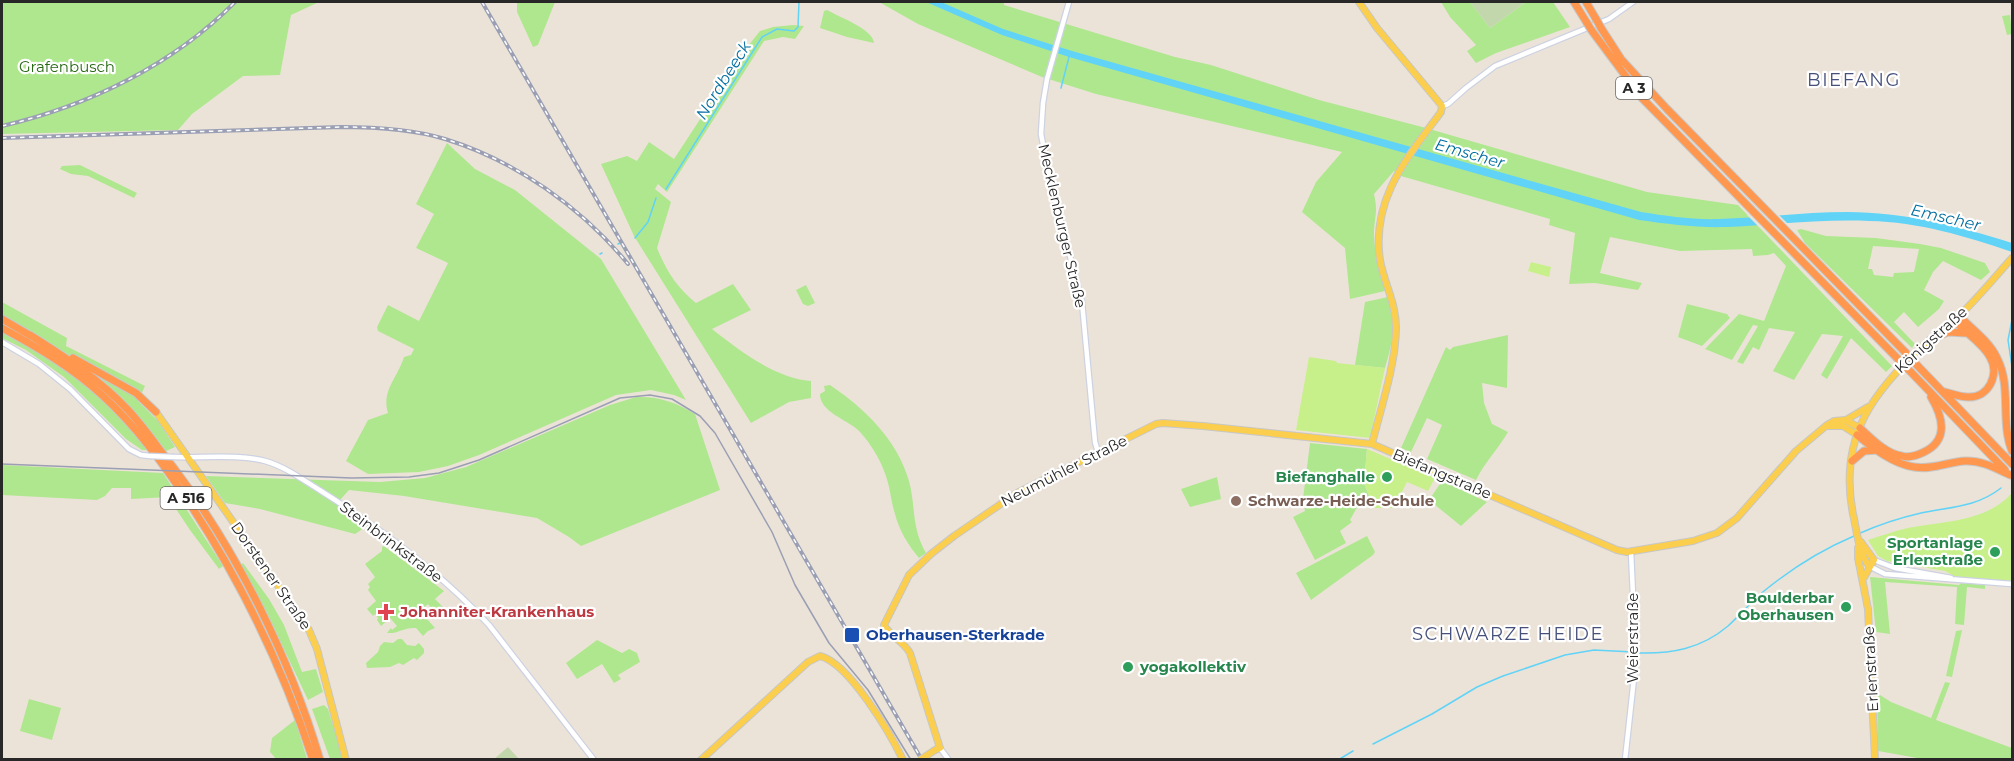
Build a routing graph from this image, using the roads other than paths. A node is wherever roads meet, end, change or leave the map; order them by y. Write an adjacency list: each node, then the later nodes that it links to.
1 (1069, 2): 26 (street, Mecklenburger Straße)
2 (1359, 2): 6 (main road)
3 (1574, 2): 15 (highway, A 3, bridge)
4 (1586, 2): 16 (highway, A 3, bridge)
5 (1633, 2): 6 (street)
6 (1442, 106): 23 (main road)
7 (2011, 260): 8 (main road, Königstraße)
8 (1957, 318): 11 (highway); 13 (main road, Königstraße); 25 (highway)
9 (2, 319): 12 (highway, A 516)
10 (2, 328): 38 (highway, A 516)
11 (1966, 333): 13 (highway); 16 (highway)
12 (30, 335): 18 (highway); 39 (highway, A 516)
13 (1930, 340): 17 (main road, Königstraße)
14 (2, 342): 27 (street, Steinbrinkstraße, bridge)
15 (1925, 387): 22 (highway); 30 (highway, A 3)
16 (1943, 391): 29 (highway, A 3)
17 (1871, 405): 19 (main road); 22 (main road, Königstraße)
18 (156, 412): 27 (main road, Dorstener Straße)
19 (1845, 420): 21 (main road); 22 (main road)
20 (1156, 424): 23 (main road, Biefangstraße); 26 (main road, Neumühler Straße)
21 (1824, 427): 22 (main road); 32 (main road, Biefangstraße)
22 (1859, 431): 24 (highway); 28 (main road, Erlenstraße)
23 (1372, 444): 32 (main road, Biefangstraße)
24 (1878, 450): 28 (highway); 30 (highway)
25 (2013, 451)
26 (1098, 452): 37 (main road, Neumühler Straße)
27 (189, 458): 40 (main road, Dorstener Straße); 41 (street, Steinbrinkstraße)
28 (1852, 461): 31 (main road, Erlenstraße)
29 (2013, 464)
30 (2011, 476)
31 (1859, 540): 33 (main road, Erlenstraße); 34 (main road, Erlenstraße)
32 (1631, 552): 46 (street, Weierstraße)
33 (1871, 563): 34 (main road); 35 (street); 35 (street)
34 (1863, 579): 47 (main road, Erlenstraße)
35 (1965, 581): 36 (street)
36 (2013, 584)
37 (938, 749): 44 (main road, bridge); 45 (street)
38 (313, 759)
39 (320, 759)
40 (346, 759)
41 (594, 759)
42 (701, 759): 43 (main road)
43 (903, 759)
44 (920, 759)
45 (949, 759)
46 (1625, 759)
47 (1875, 759)

